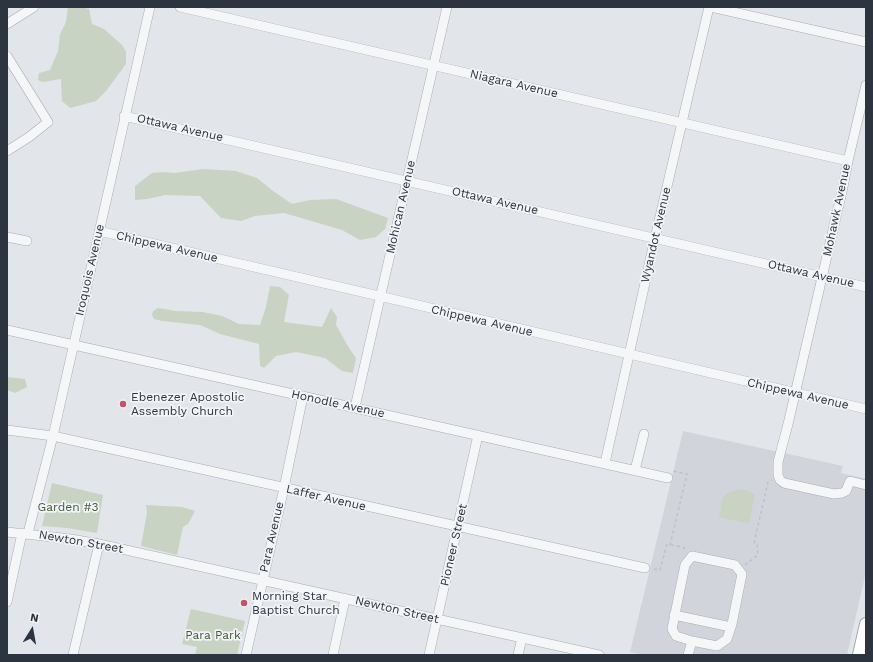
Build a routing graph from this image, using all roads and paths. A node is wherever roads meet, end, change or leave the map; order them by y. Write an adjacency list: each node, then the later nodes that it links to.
1 (34, 7): 6 (street)
2 (150, 7): 11 (street, Iroquois Avenue)
3 (180, 7): 9 (street, Niagara Avenue)
4 (447, 7): 9 (street, Mohican Avenue)
5 (710, 7): 7 (street); 12 (street, Wyandot Avenue)
6 (7, 24)
7 (866, 42)
8 (7, 56): 13 (street)
9 (434, 65): 12 (street, Niagara Avenue); 15 (street, Mohican Avenue)
10 (866, 86): 14 (street, Mohawk Avenue)
11 (124, 116): 15 (street, Ottawa Avenue); 16 (street, Iroquois Avenue)
12 (682, 123): 14 (street, Niagara Avenue); 18 (street, Wyandot Avenue)
13 (7, 151)
14 (848, 161): 20 (street, Mohawk Avenue)
15 (407, 180): 18 (street, Ottawa Avenue); 22 (street, Mohican Avenue)
16 (99, 232): 22 (street, Chippewa Avenue); 24 (street, Iroquois Avenue)
17 (7, 237): 19 (street)
18 (655, 238): 20 (street, Ottawa Avenue); 25 (street, Wyandot Avenue)
19 (28, 241)
20 (822, 276): 21 (street, Ottawa Avenue); 26 (street, Mohawk Avenue)
21 (866, 287)
22 (380, 297): 25 (street, Chippewa Avenue); 28 (street, Mohican Avenue)
23 (7, 330): 24 (street, Honodle Avenue)
24 (73, 345): 27 (street, Honodle Avenue); 32 (street, Iroquois Avenue)
25 (629, 355): 26 (street, Chippewa Avenue); 34 (street, Wyandot Avenue)
26 (795, 393): 29 (street, Chippewa Avenue); 37 (street, Mohawk Avenue)
27 (303, 396): 28 (street, Honodle Avenue); 39 (street, Para Avenue)
28 (355, 407): 33 (street, Honodle Avenue)
29 (866, 409)
30 (7, 430): 32 (street, Laffer Avenue)
31 (644, 434): 35 (street)
32 (53, 436): 39 (street, Laffer Avenue); 42 (street, Iroquois Avenue)
33 (478, 436): 34 (street, Honodle Avenue); 40 (street, Pioneer Street)
34 (605, 463): 35 (street, Honodle Avenue)
35 (636, 470): 36 (street, Honodle Avenue)
36 (670, 474): 44 (path)
37 (778, 477): 38 (street); 47 (path)
38 (866, 485)
39 (284, 488): 40 (street, Laffer Avenue); 48 (street, Para Avenue)
40 (458, 527): 46 (street, Laffer Avenue); 52 (street, Pioneer Street)
41 (7, 532): 42 (street, Newton Street)
42 (25, 533): 43 (street, Newton Street); 50 (street, Iroquois Avenue)
43 (99, 544): 48 (street, Newton Street); 57 (street)
44 (670, 544): 45 (path); 46 (path)
45 (692, 556): 47 (street); 51 (street)
46 (649, 569)
47 (738, 570): 54 (street)
48 (262, 580): 49 (street, Newton Street); 58 (street, Para Avenue)
49 (345, 599): 52 (street, Newton Street); 59 (street)
50 (7, 602)
51 (674, 616): 54 (street); 56 (street)
52 (437, 620): 55 (street, Newton Street); 60 (street, Pioneer Street)
53 (866, 624): 64 (main road)
54 (731, 627): 56 (street)
55 (522, 638): 61 (street); 62 (street, Newton Street)
56 (692, 641): 63 (street)
57 (73, 655)
58 (246, 655)
59 (333, 655)
60 (429, 655)
61 (518, 655)
62 (599, 655)
63 (688, 655)
64 (859, 655)

